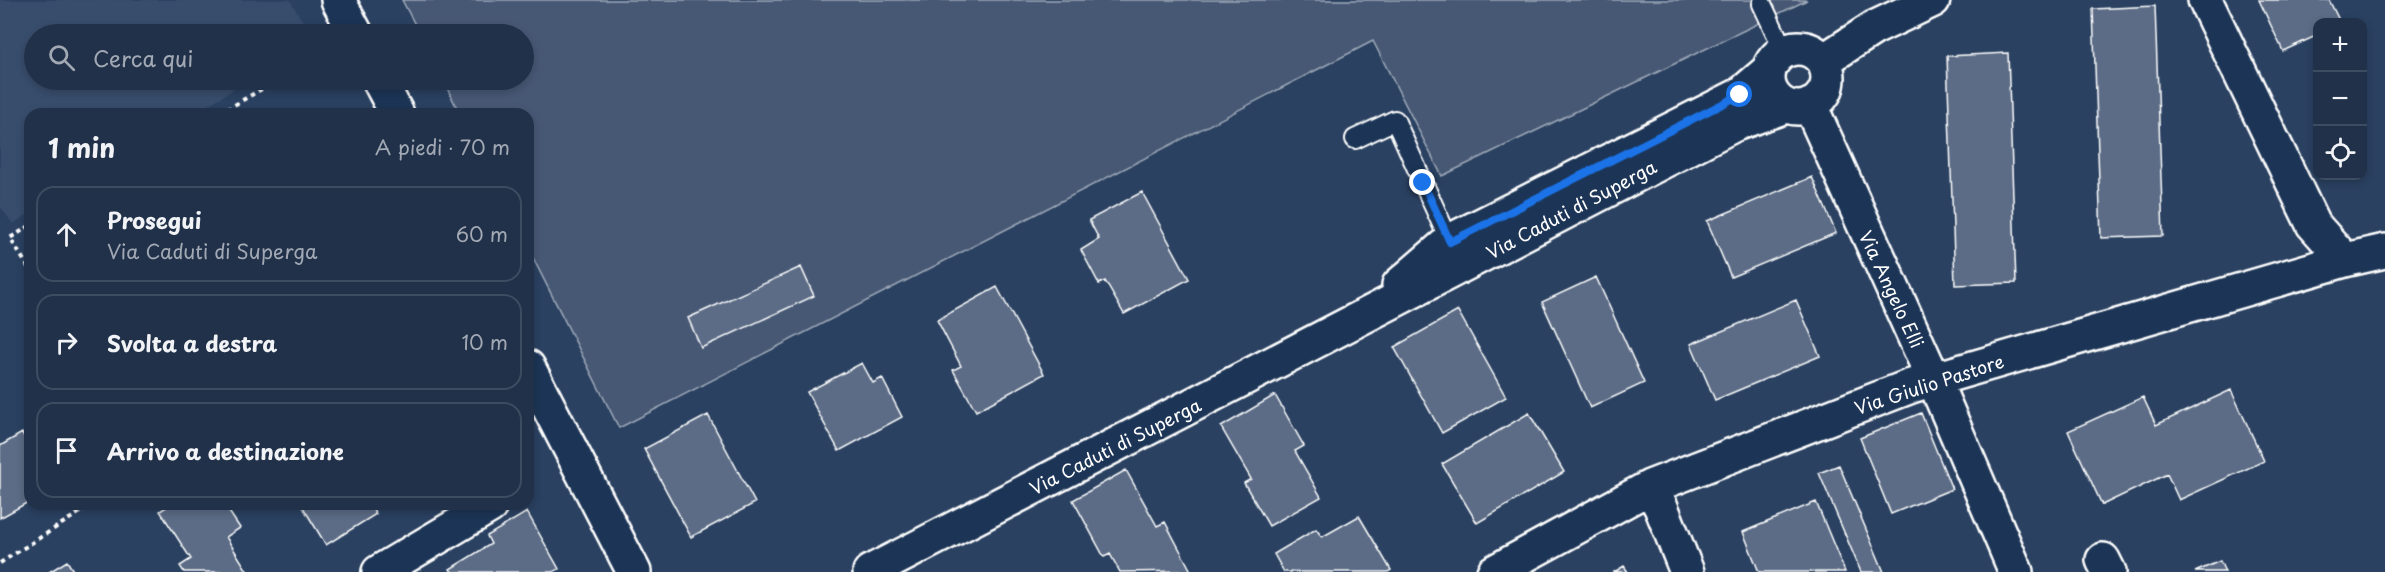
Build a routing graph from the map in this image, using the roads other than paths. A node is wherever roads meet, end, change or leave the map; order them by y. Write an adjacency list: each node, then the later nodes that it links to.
1 (338, 0): 5 (street)
2 (1933, 0): 7 (street)
3 (2205, 0): 14 (street)
4 (1762, 4): 6 (lane)
5 (351, 24)
6 (1776, 61): 7 (street); 9 (street); 13 (street, Via Caduti di Superga)
7 (1823, 61): 9 (street)
8 (384, 90): 10 (street)
9 (1798, 106): 13 (street, Via Caduti di Superga); 16 (street, Via Angelo Elli)
10 (394, 108)
11 (1354, 138): 13 (lane)
12 (2385, 251): 14 (street, Via Giulio Pastore)
13 (1456, 254): 21 (street, Via Caduti di Superga)
14 (2344, 260): 16 (street, Via Giulio Pastore)
15 (534, 379): 20 (street)
16 (1934, 381): 17 (street, Via Giulio Pastore); 24 (street, Via Angelo Elli)
17 (1650, 487): 22 (street, Via Giulio Pastore); 23 (street)
18 (483, 510): 19 (street)
19 (379, 572)
20 (634, 572)
21 (870, 572)
22 (1494, 572)
23 (1688, 572)
24 (2016, 572)

